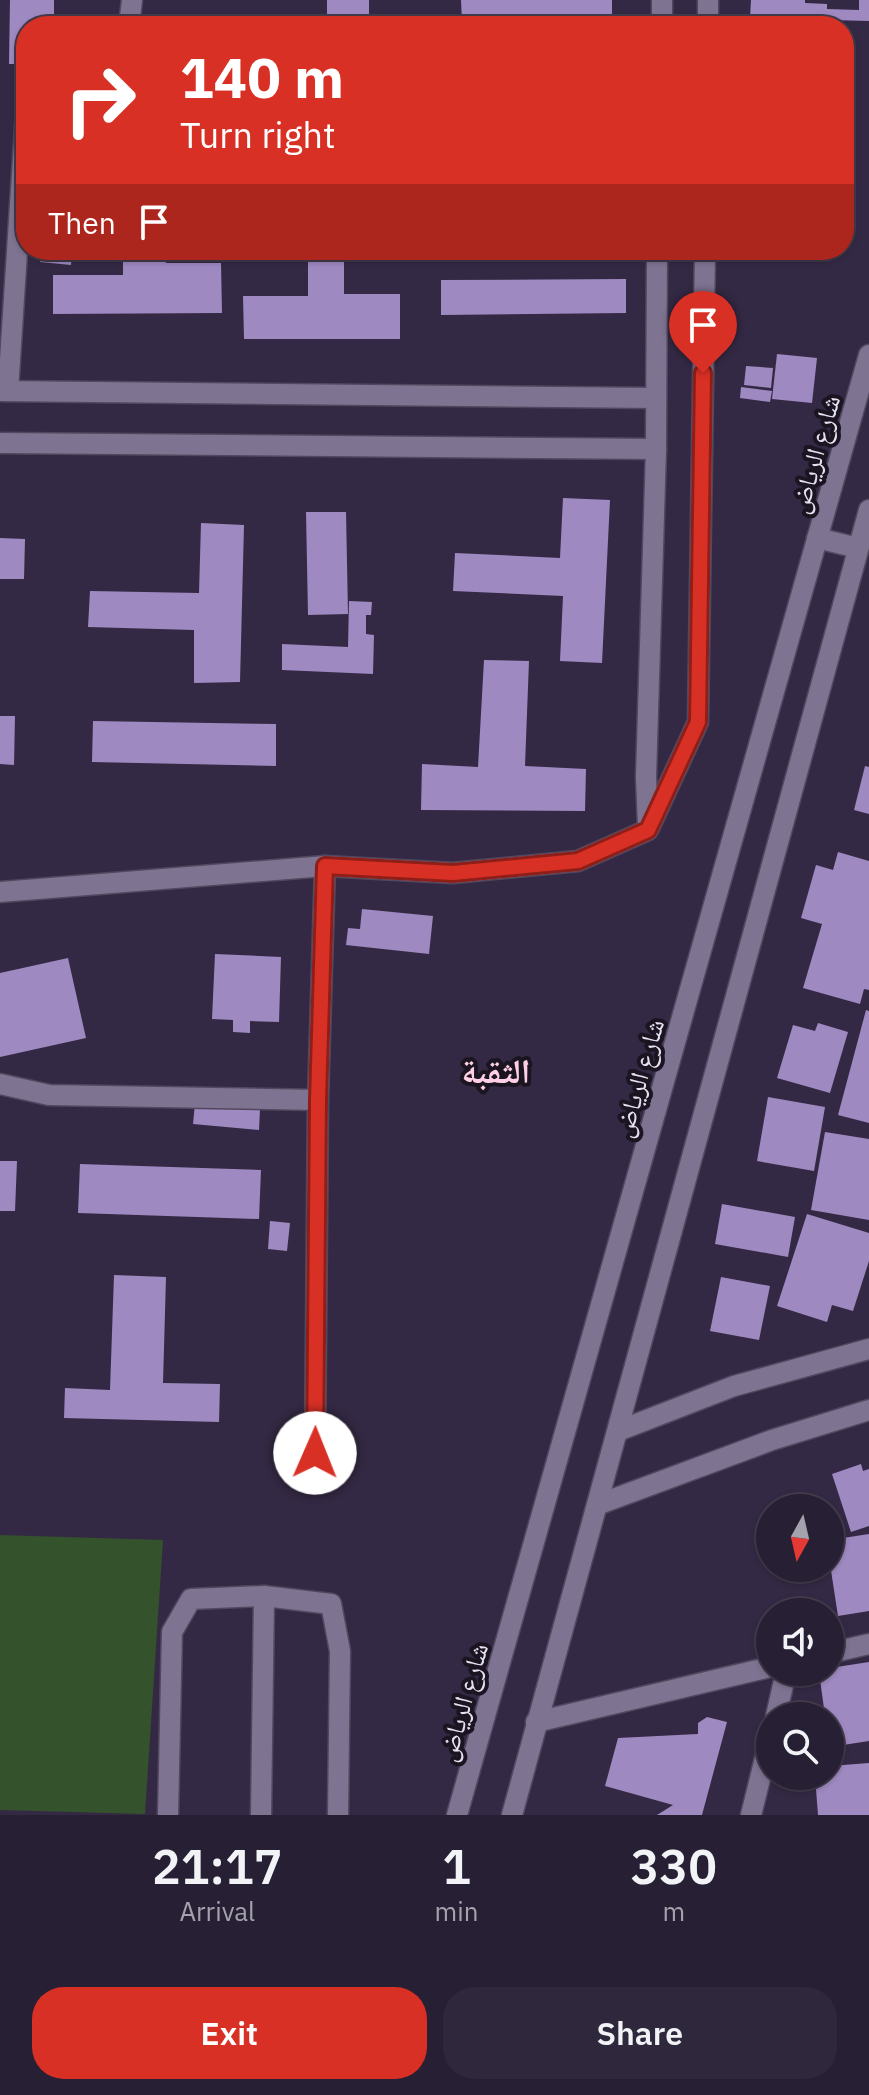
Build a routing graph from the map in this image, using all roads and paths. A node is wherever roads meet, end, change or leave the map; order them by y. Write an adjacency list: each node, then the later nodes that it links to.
1 (16, 239): 5 (street)
2 (657, 260): 6 (street)
3 (705, 260): 12 (street)
4 (869, 355): 10 (street, شارع الرياض)
5 (4, 391): 6 (street)
6 (655, 398): 8 (street)
7 (0, 443): 8 (street)
8 (656, 449): 12 (street)
9 (869, 510): 11 (street)
10 (817, 538): 11 (street); 31 (street, شارع الرياض)
11 (858, 548): 19 (street)
12 (648, 830): 13 (street)
13 (325, 866): 14 (street); 16 (street)
14 (0, 892)
15 (0, 1084): 16 (street)
16 (318, 1100): 20 (street)
17 (869, 1349): 19 (street)
18 (869, 1410): 21 (street)
19 (618, 1431): 21 (street)
20 (315, 1453)
21 (597, 1505): 26 (street)
22 (264, 1596): 28 (street); 29 (street); 30 (street)
23 (869, 1644): 24 (street)
24 (844, 1650)
25 (756, 1670): 26 (street)
26 (536, 1722): 32 (street)
27 (757, 1790): 33 (street)
28 (168, 1815)
29 (261, 1815)
30 (338, 1815)
31 (457, 1815)
32 (512, 1815)
33 (751, 1815)

